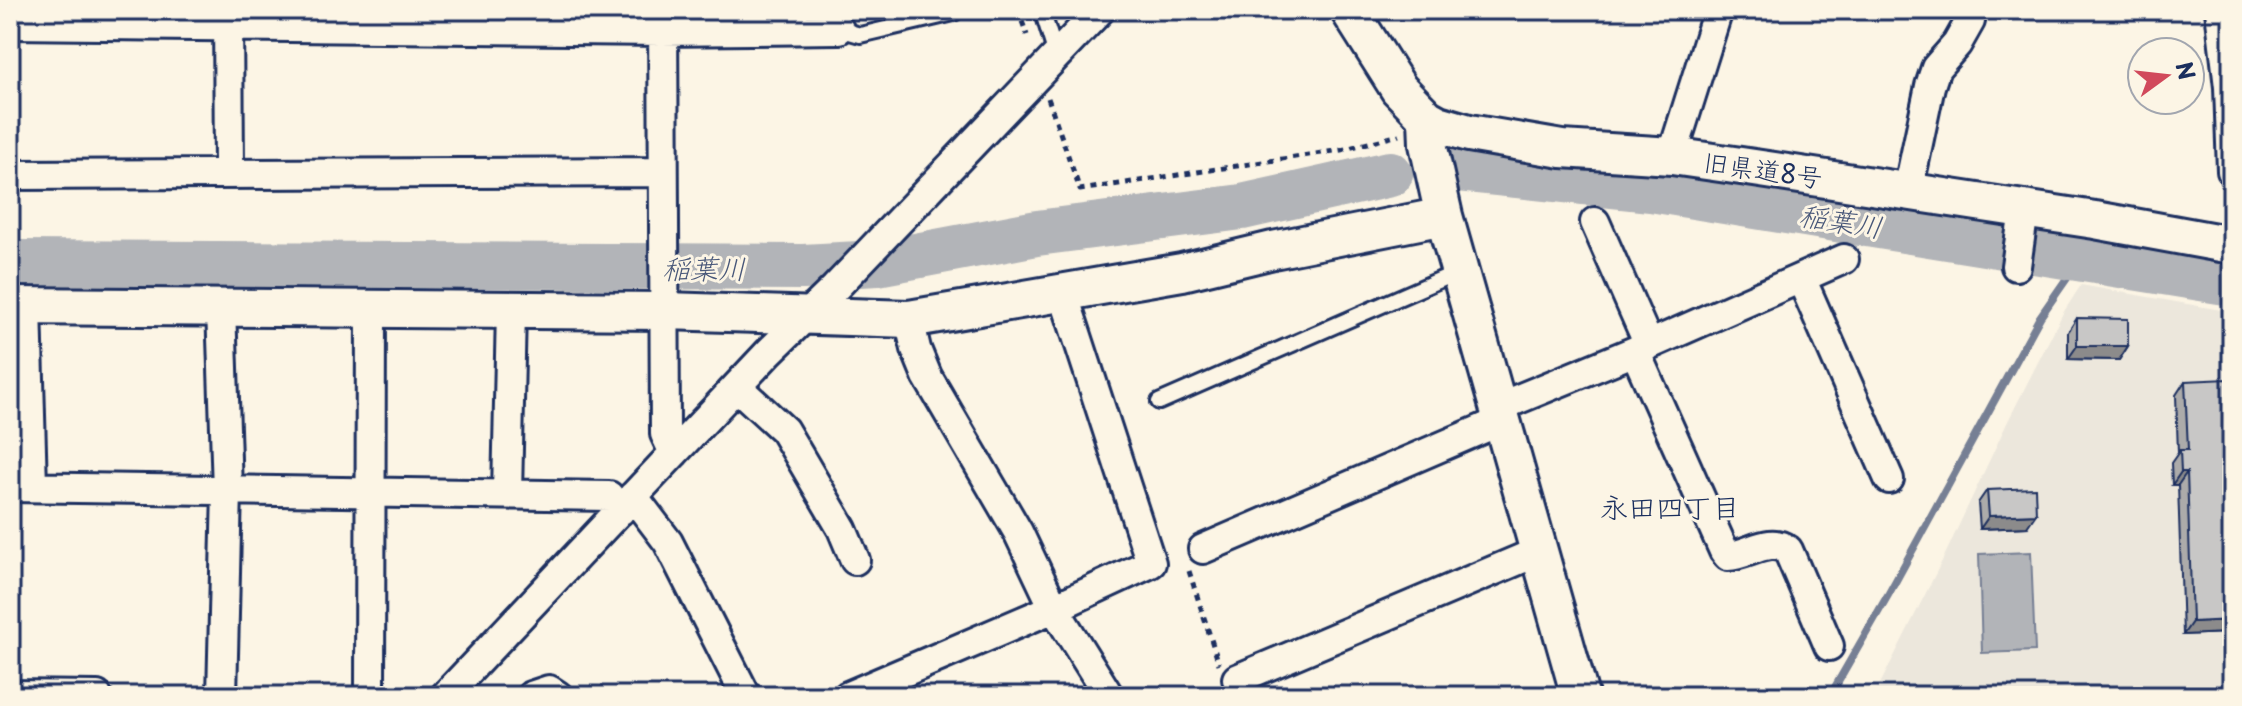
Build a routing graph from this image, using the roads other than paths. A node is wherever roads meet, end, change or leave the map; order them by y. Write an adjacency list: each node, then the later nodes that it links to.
1 (1042, 10): 12 (lane)
2 (1100, 10): 12 (street)
3 (1349, 10): 14 (street, 旧県道8号)
4 (1718, 10): 15 (street)
5 (1972, 10): 20 (street)
6 (2220, 10): 13 (street)
7 (954, 13): 11 (lane)
8 (227, 18): 9 (street); 10 (street); 17 (street)
9 (662, 21): 11 (street); 18 (street)
10 (10, 24)
11 (839, 29)
12 (1048, 65): 35 (street)
13 (2230, 87): 16 (street)
14 (1413, 127): 15 (street, 旧県道8号); 21 (street)
15 (1672, 156): 20 (street, 旧県道8号)
16 (2232, 171)
17 (229, 172): 18 (street); 19 (street)
18 (663, 172): 34 (street)
19 (10, 175)
20 (1908, 191): 22 (street, 旧県道8号)
21 (1444, 216): 27 (street); 29 (street)
22 (2023, 216): 24 (street, 旧県道8号); 26 (street)
23 (1595, 222): 37 (street)
24 (2231, 241)
25 (1844, 259): 28 (street)
26 (2016, 266)
27 (1461, 270): 39 (lane); 40 (street)
28 (1801, 278): 37 (street); 42 (street)
29 (1063, 293): 36 (street); 51 (street)
30 (18, 306): 31 (street); 43 (street)
31 (221, 307): 32 (street); 44 (street)
32 (371, 308): 33 (street); 45 (street)
33 (511, 310): 34 (street); 46 (street)
34 (666, 311): 35 (street); 41 (street)
35 (809, 314): 36 (street); 38 (street)
36 (909, 319): 51 (street)
37 (1642, 348): 40 (street); 52 (street)
38 (737, 387): 41 (street); 50 (street)
39 (1159, 402)
40 (1501, 413): 48 (street); 49 (street)
41 (674, 453): 47 (street)
42 (1889, 479)
43 (21, 487): 44 (street)
44 (227, 490): 45 (street); 57 (street)
45 (372, 492): 46 (street); 58 (street)
46 (507, 494): 47 (street)
47 (626, 503): 59 (street); 62 (street)
48 (1203, 549)
49 (1540, 551): 53 (street); 54 (street)
50 (855, 560)
51 (1054, 608): 63 (street); 64 (street)
52 (1829, 646)
53 (1229, 673)
54 (1572, 693)
55 (10, 695): 56 (street)
56 (97, 696)
57 (222, 696)
58 (370, 696)
59 (445, 696)
60 (531, 696): 61 (street)
61 (558, 696)
62 (746, 696)
63 (848, 696)
64 (1109, 696)

